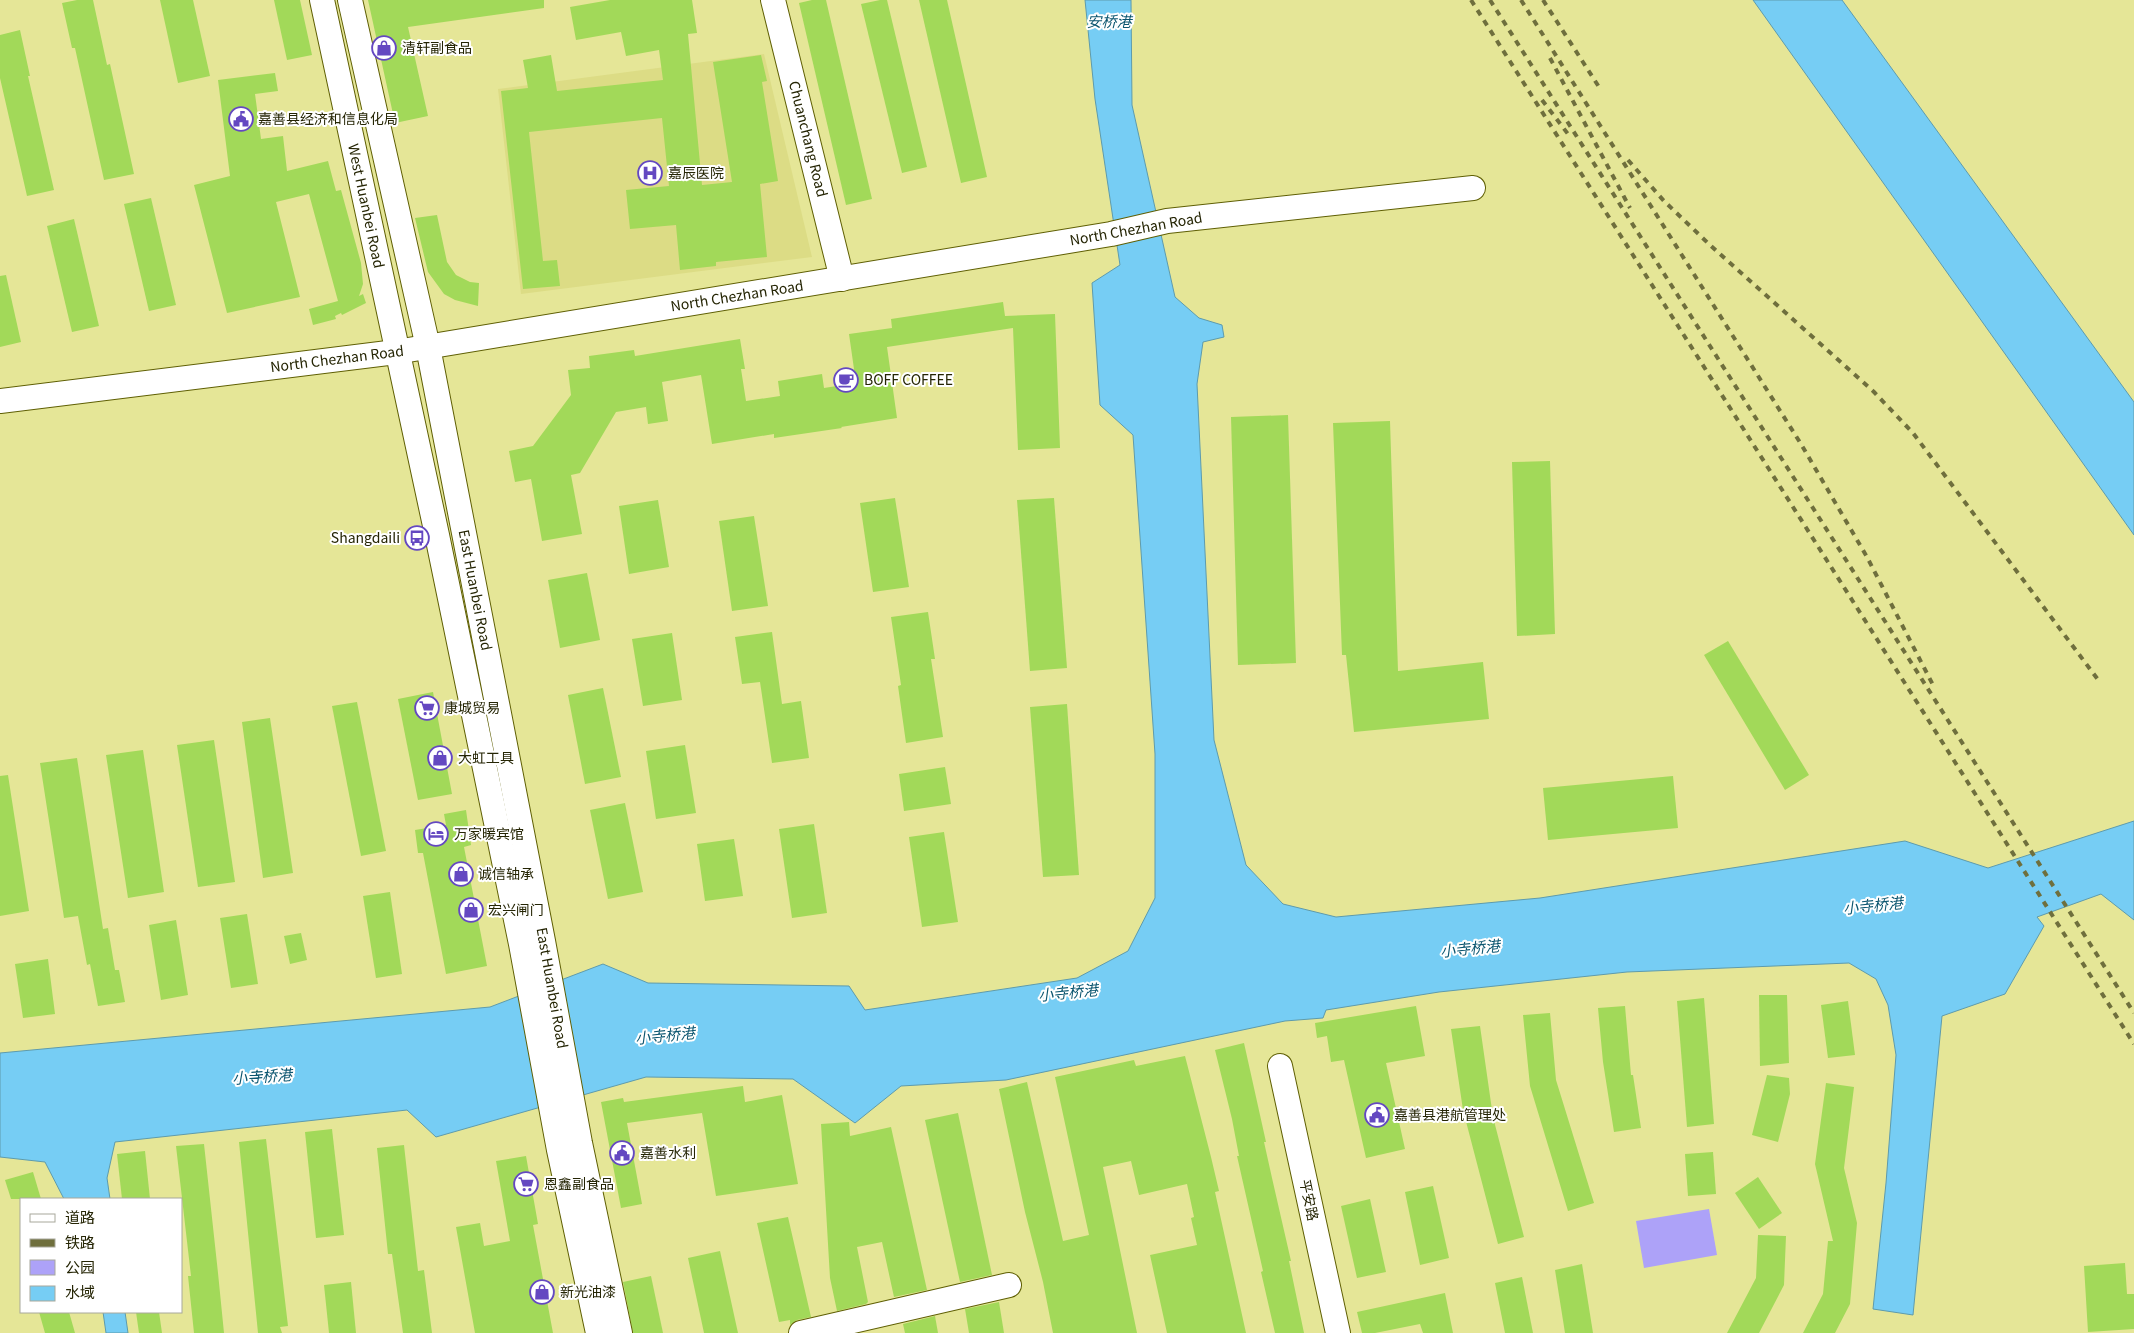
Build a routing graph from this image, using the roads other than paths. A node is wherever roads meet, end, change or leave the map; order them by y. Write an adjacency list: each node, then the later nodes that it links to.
1 (322, 0): 7 (street, West Huanbei Road)
2 (350, 0): 6 (street)
3 (773, 0): 5 (street, Chuanchang Road)
4 (1473, 188): 5 (street, North Chezhan Road)
5 (842, 279): 6 (street, North Chezhan Road)
6 (428, 348): 7 (street, North Chezhan Road); 9 (street, East Huanbei Road)
7 (396, 352): 8 (street, North Chezhan Road); 9 (street, East Huanbei Road)
8 (0, 401)
9 (532, 942): 11 (street, East Huanbei Road)
10 (1280, 1066): 16 (street, 平安路)
11 (570, 1147): 13 (street, East Huanbei Road); 14 (street, East Huanbei Road)
12 (1009, 1285): 15 (street)
13 (598, 1333)
14 (620, 1333)
15 (801, 1333)
16 (1338, 1333)

